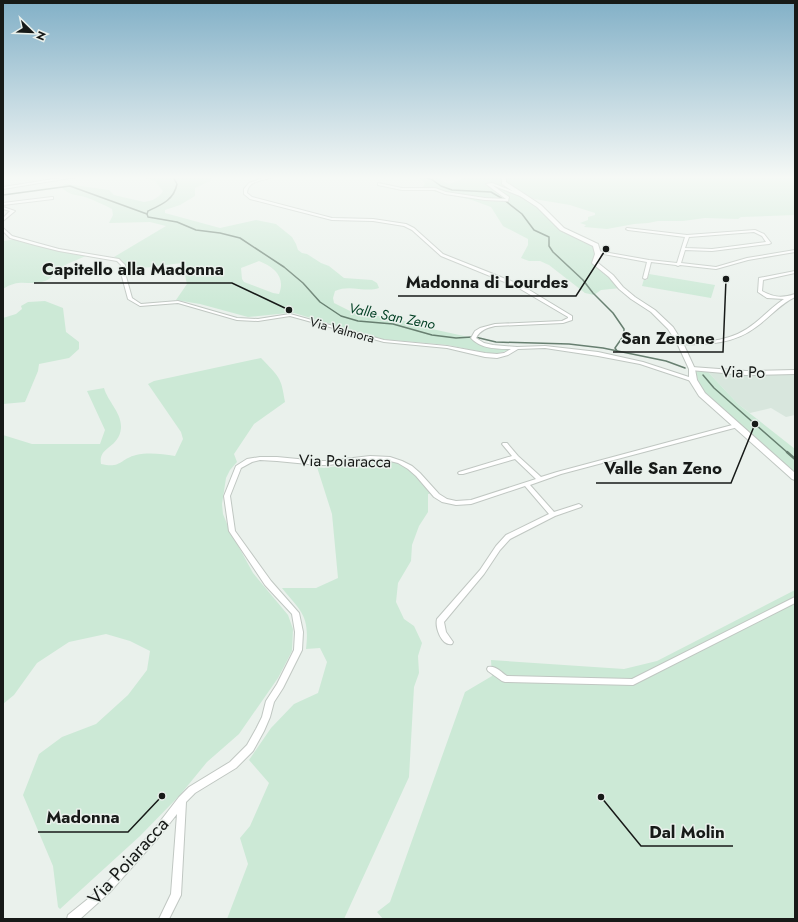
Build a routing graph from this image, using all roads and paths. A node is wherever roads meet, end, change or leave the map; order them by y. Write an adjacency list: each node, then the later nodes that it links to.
1 (356, 220): 16 (street)
2 (551, 220): 8 (street)
3 (3, 229): 16 (street, Via Valmora)
4 (628, 229): 5 (street)
5 (687, 236): 6 (street); 6 (street)
6 (682, 249): 10 (street)
7 (795, 251): 10 (street)
8 (598, 252): 9 (street); 15 (street)
9 (649, 261): 10 (street); 12 (street)
10 (678, 265)
11 (795, 272): 14 (street)
12 (645, 278)
13 (795, 295): 14 (street)
14 (787, 298): 15 (street)
15 (680, 343): 17 (street)
16 (517, 348): 19 (street, Via Valmora)
17 (692, 369): 18 (street, Via Po); 19 (street)
18 (795, 372)
19 (693, 380): 20 (street)
20 (736, 426): 24 (street); 25 (street, Via Poiaracca)
21 (504, 444): 22 (street)
22 (516, 457): 23 (street); 25 (street)
23 (461, 473)
24 (795, 477)
25 (540, 479): 26 (street, Via Poiaracca)
26 (526, 484): 28 (street); 32 (street, Via Poiaracca)
27 (579, 506): 28 (street)
28 (553, 515): 30 (street)
29 (795, 600): 31 (street)
30 (449, 642)
31 (491, 670)
32 (182, 800): 33 (street, Via Poiaracca); 34 (street, Via Poiaracca)
33 (72, 919)
34 (164, 919)

